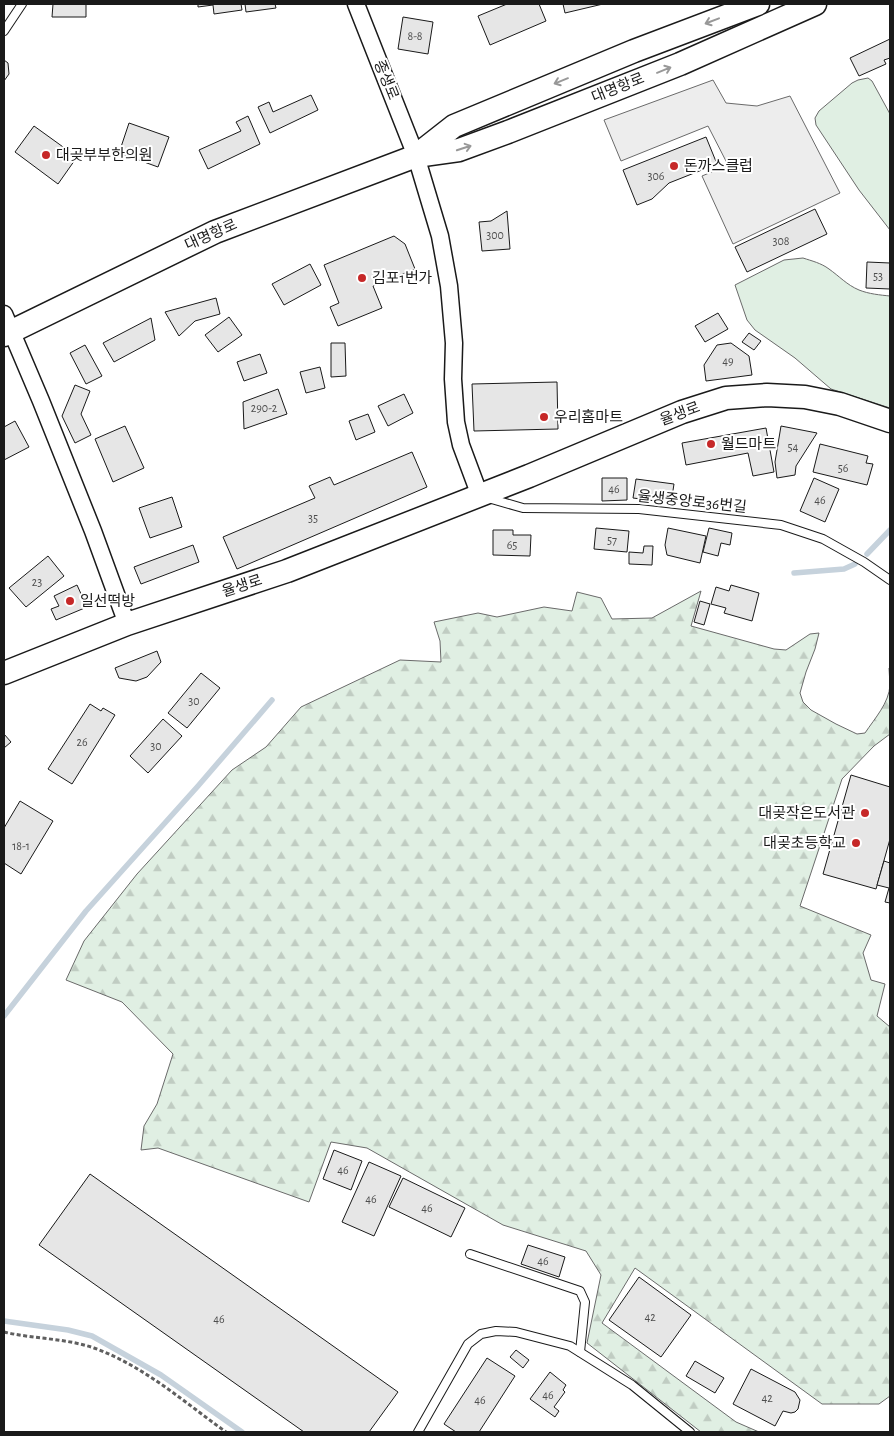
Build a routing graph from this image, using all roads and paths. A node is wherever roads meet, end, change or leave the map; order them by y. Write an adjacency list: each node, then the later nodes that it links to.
1 (22, 4): 5 (lane)
2 (356, 4): 6 (street, 종생로)
3 (758, 4): 6 (main road, 대명항로, one-way to 6)
4 (815, 4): 6 (main road, 대명항로, one-way to 4)
5 (4, 31)
6 (416, 156): 7 (main road, 대명항로); 9 (street)
7 (6, 326): 11 (street, 대명항로)
8 (890, 421): 9 (main road, 율생로)
9 (480, 496): 10 (lane, 율생중앙로36번길); 11 (main road, 율생로)
10 (890, 580)
11 (127, 624): 12 (main road, 율생로)
12 (4, 673)
13 (470, 1254): 15 (lane)
14 (4, 1332): 16 (path)
15 (580, 1352): 17 (lane); 18 (lane)
16 (226, 1432)
17 (418, 1432)
18 (690, 1432)

